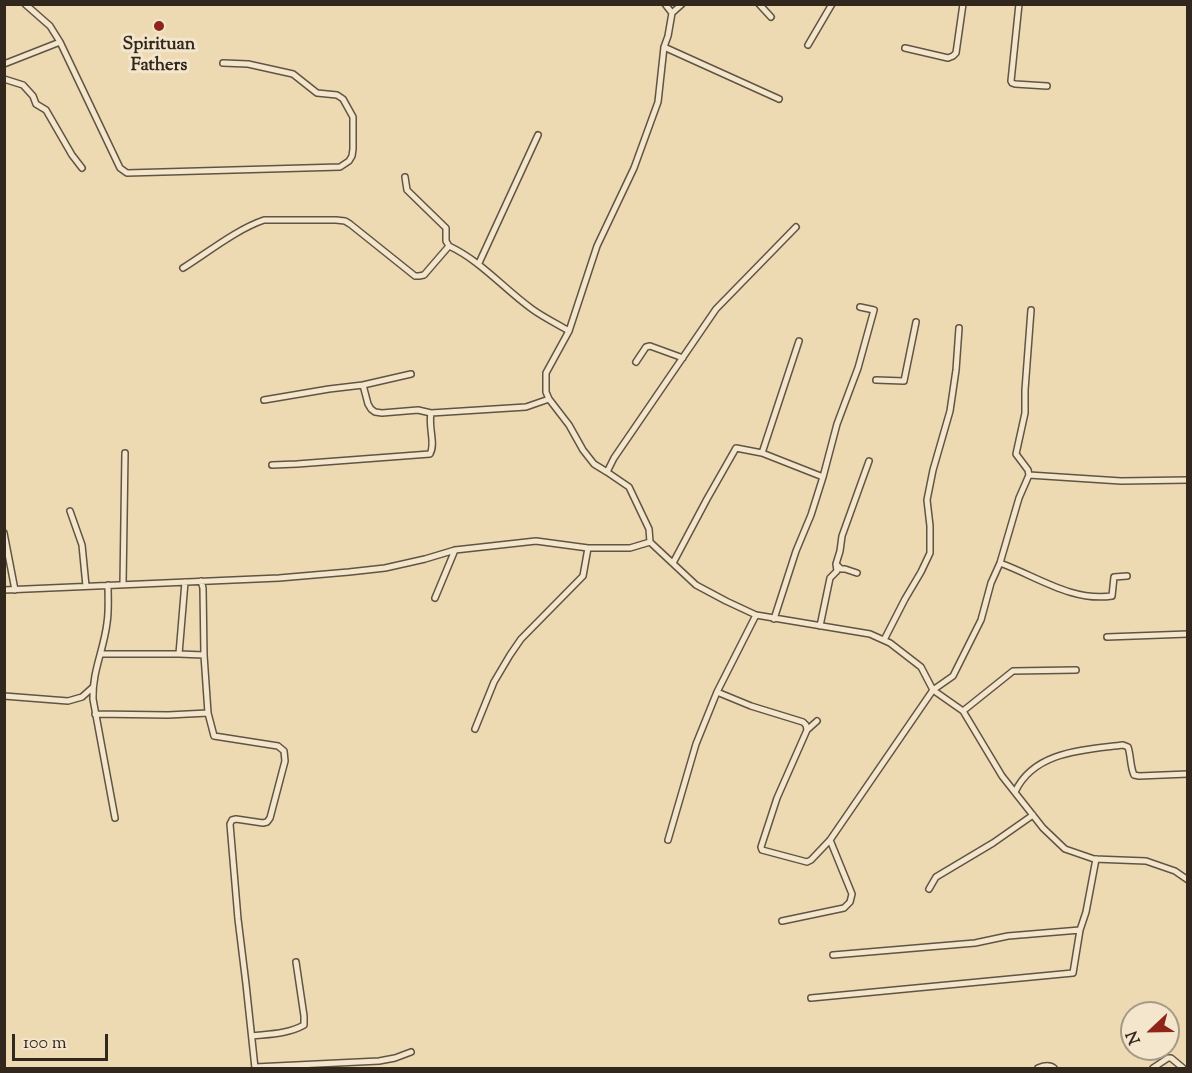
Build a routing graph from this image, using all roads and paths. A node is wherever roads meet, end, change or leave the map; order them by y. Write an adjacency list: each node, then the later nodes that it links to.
1 (25, 4): 10 (street)
2 (665, 4): 8 (street)
3 (682, 4): 8 (street)
4 (759, 4): 9 (street)
5 (832, 4): 11 (street)
6 (963, 4): 13 (street)
7 (1019, 4): 17 (street)
8 (672, 12): 12 (street)
9 (771, 17)
10 (60, 42): 14 (street); 15 (street)
11 (808, 45)
12 (664, 47): 18 (street); 30 (street)
13 (905, 48)
14 (224, 63)
15 (4, 64)
16 (4, 80): 20 (street)
17 (1047, 86)
18 (779, 99)
19 (538, 135): 24 (street)
20 (82, 168)
21 (405, 177): 23 (street)
22 (796, 227): 32 (street)
23 (449, 246): 24 (street); 25 (street)
24 (479, 263): 30 (street)
25 (183, 268)
26 (860, 307): 46 (street)
27 (1031, 310): 45 (street)
28 (916, 322): 35 (street)
29 (959, 328): 71 (street)
30 (569, 331): 37 (street)
31 (799, 341): 41 (street)
32 (683, 358): 33 (street); 44 (street)
33 (636, 362)
34 (411, 374): 36 (street)
35 (876, 380)
36 (363, 385): 38 (street); 39 (street)
37 (549, 399): 39 (street); 44 (street)
38 (264, 400)
39 (431, 413): 43 (street)
40 (125, 453): 60 (street)
41 (762, 453): 46 (street); 54 (street)
42 (869, 461): 55 (street)
43 (272, 465)
44 (607, 472): 50 (street)
45 (1029, 475): 47 (street); 53 (street)
46 (823, 477): 67 (street)
47 (1188, 480)
48 (70, 511): 62 (street)
49 (4, 533): 64 (street)
50 (650, 542): 51 (street); 54 (street)
51 (588, 548): 52 (street); 84 (street)
52 (455, 550): 58 (street); 65 (street)
53 (1000, 562): 57 (street); 77 (street)
54 (673, 563): 66 (street)
55 (836, 564): 56 (street); 68 (street)
56 (857, 573)
57 (1127, 576)
58 (201, 581): 59 (street); 74 (street)
59 (185, 582): 60 (street); 73 (street)
60 (123, 584): 61 (street)
61 (108, 585): 62 (street); 72 (street)
62 (86, 586): 64 (street)
63 (4, 590): 64 (street)
64 (15, 590)
65 (435, 598)
66 (756, 615): 67 (street); 78 (street)
67 (774, 619): 68 (street)
68 (820, 626): 71 (street)
69 (1188, 634): 70 (street)
70 (1107, 637)
71 (884, 640): 77 (street)
72 (101, 654): 73 (street); 76 (street)
73 (179, 654): 74 (street)
74 (204, 655): 81 (street)
75 (1076, 670): 80 (street)
76 (92, 688): 79 (street); 82 (street)
77 (933, 690): 80 (street); 91 (street)
78 (717, 692): 85 (street); 90 (street)
79 (4, 696)
80 (963, 711): 87 (street)
81 (208, 713): 82 (street); 100 (street)
82 (95, 714): 89 (street)
83 (817, 721): 85 (street)
84 (475, 729)
85 (807, 730): 91 (street)
86 (1188, 774): 87 (street)
87 (1015, 792): 88 (street)
88 (1033, 815): 92 (street); 94 (street)
89 (115, 818)
90 (668, 840)
91 (830, 840): 95 (street)
92 (1096, 859): 93 (street); 96 (street)
93 (1188, 880)
94 (929, 889)
95 (782, 921)
96 (1080, 930): 97 (street); 99 (street)
97 (833, 955)
98 (296, 962): 100 (street)
99 (811, 998)
100 (252, 1036): 102 (street)
101 (411, 1052): 102 (street)
102 (255, 1068)
103 (1038, 1068): 104 (street)
104 (1054, 1068)
105 (1152, 1068): 106 (street)
106 (1183, 1068)

